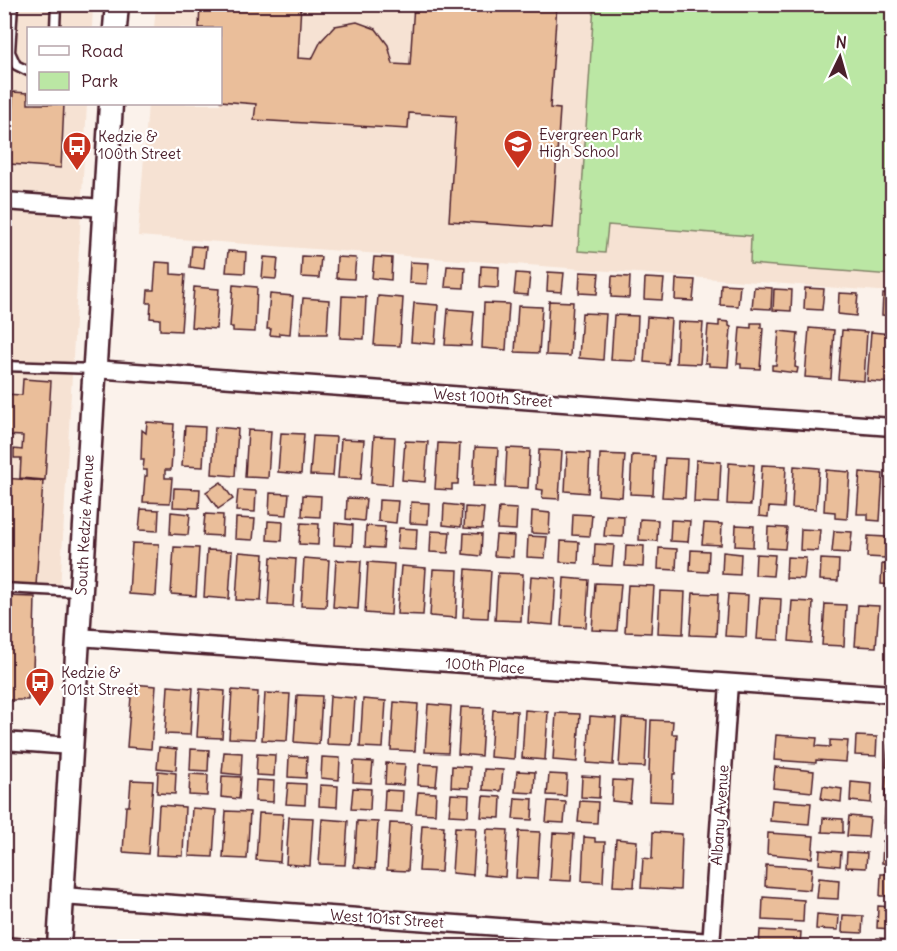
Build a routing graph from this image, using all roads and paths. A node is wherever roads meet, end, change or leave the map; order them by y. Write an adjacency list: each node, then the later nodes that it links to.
1 (13, 4): 6 (lane)
2 (56, 4): 4 (lane)
3 (117, 4): 5 (main road)
4 (55, 27)
5 (115, 27)
6 (27, 70)
7 (111, 105): 9 (main road, South Kedzie Avenue)
8 (4, 201): 9 (street)
9 (104, 208): 11 (main road, South Kedzie Avenue)
10 (4, 366): 11 (lane)
11 (94, 369): 12 (street, West 100th Street); 14 (main road, South Kedzie Avenue)
12 (892, 427)
13 (4, 588): 14 (lane)
14 (81, 592): 15 (main road, South Kedzie Avenue)
15 (78, 637): 16 (street, 100th Place); 19 (main road, South Kedzie Avenue)
16 (729, 683): 17 (street, 100th Place); 22 (street, Albany Avenue)
17 (892, 694)
18 (4, 741): 19 (street)
19 (71, 746): 20 (main road, South Kedzie Avenue)
20 (62, 896): 22 (street, West 101st Street); 24 (main road, South Kedzie Avenue)
21 (4, 942): 23 (lane)
22 (712, 944)
23 (53, 946)
24 (59, 946)

